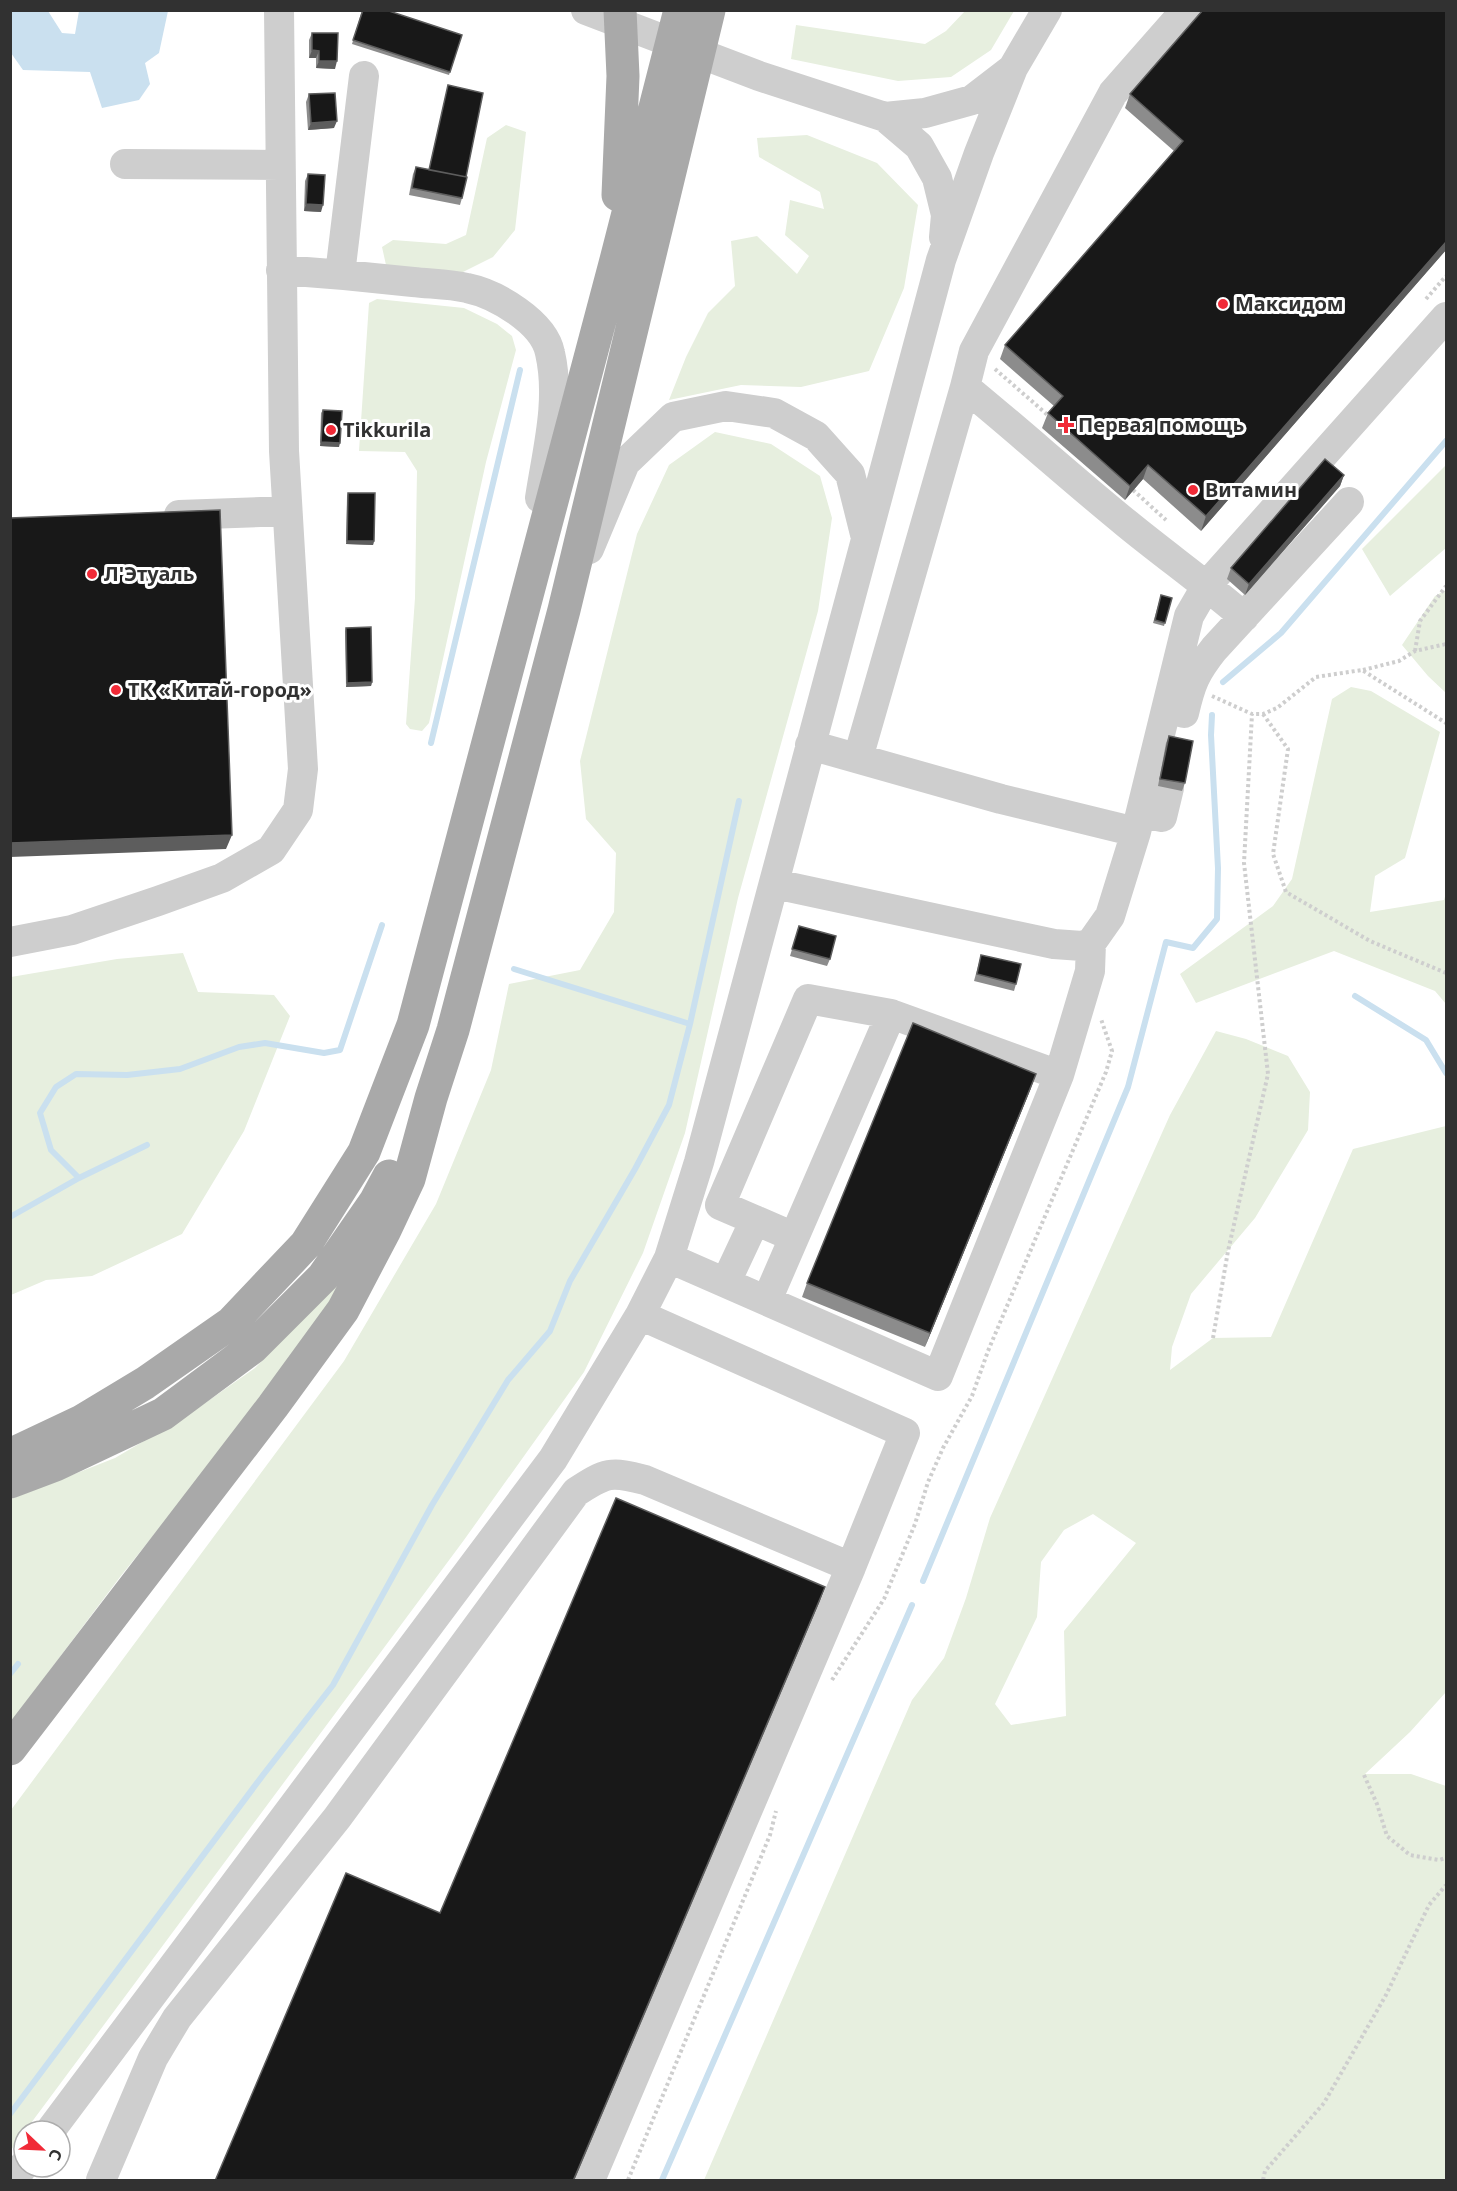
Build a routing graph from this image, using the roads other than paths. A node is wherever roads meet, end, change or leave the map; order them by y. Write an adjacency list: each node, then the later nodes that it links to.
1 (279, 10): 14 (street)
2 (586, 10): 12 (street)
3 (620, 10): 15 (main road)
4 (680, 10): 15 (main road)
5 (709, 10): 11 (main road)
6 (728, 10): 11 (main road)
7 (1047, 10): 9 (street)
8 (1186, 10): 20 (street)
9 (1013, 68): 12 (street); 16 (street)
10 (364, 76): 18 (street)
11 (691, 86): 26 (main road)
12 (885, 117): 16 (street)
13 (125, 164): 14 (street)
14 (280, 165): 17 (street)
15 (616, 260): 27 (main road)
16 (941, 260): 24 (street)
17 (281, 270): 18 (street); 22 (street)
18 (340, 274): 27 (street)
19 (1435, 310): 25 (street)
20 (965, 387): 25 (street); 31 (street)
21 (1349, 502): 28 (street)
22 (287, 511): 23 (street); 35 (street)
23 (157, 515)
24 (866, 538): 26 (street); 29 (street)
25 (1207, 585): 28 (street); 33 (street)
26 (564, 610): 39 (main road)
27 (522, 611): 46 (main road)
28 (1244, 617): 30 (street)
29 (810, 745): 31 (street); 34 (street)
30 (1177, 745)
31 (858, 758): 33 (street)
32 (1169, 788): 33 (street)
33 (1138, 822): 36 (street)
34 (775, 884): 36 (street); 42 (street)
35 (10, 942)
36 (1091, 943): 38 (street)
37 (891, 1014): 38 (street); 40 (street); 41 (street)
38 (1059, 1075): 44 (street)
39 (431, 1098): 49 (main road); 51 (main road)
40 (755, 1220): 41 (street); 43 (street)
41 (794, 1237): 44 (street)
42 (669, 1258): 43 (street); 45 (street)
43 (726, 1282): 44 (street)
44 (767, 1300)
45 (640, 1315): 50 (street); 52 (street)
46 (82, 1421): 47 (main road); 48 (main road)
47 (10, 1437)
48 (10, 1455)
49 (10, 1482)
50 (851, 1567): 53 (street); 54 (street)
51 (10, 1749)
52 (59, 2119)
53 (101, 2181)
54 (590, 2181)

